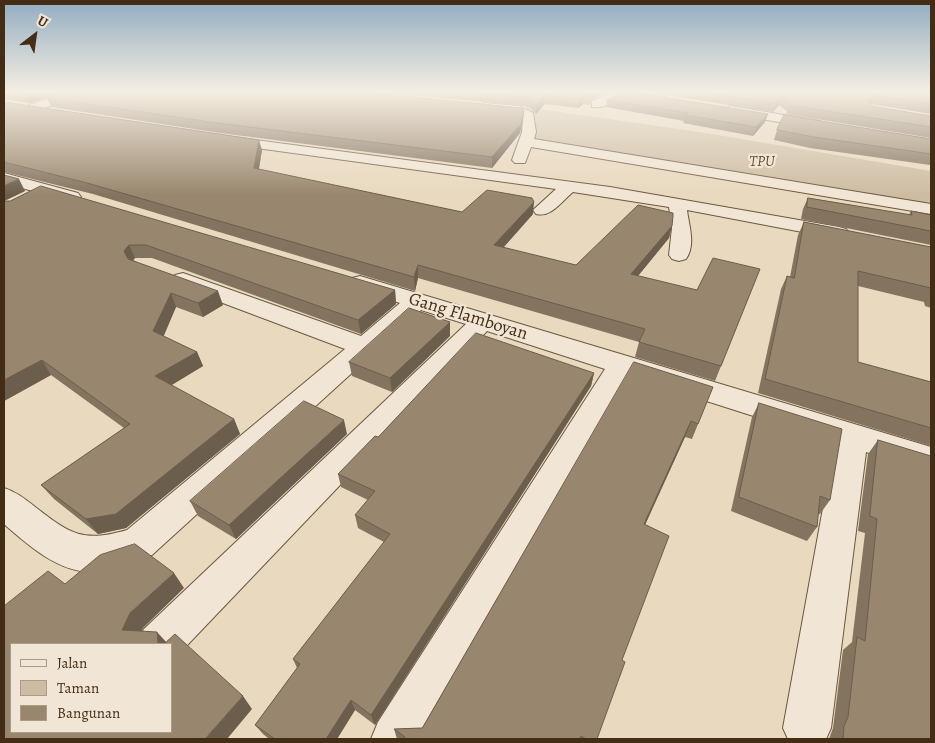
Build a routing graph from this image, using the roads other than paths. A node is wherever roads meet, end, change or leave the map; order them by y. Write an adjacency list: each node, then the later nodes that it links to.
1 (530, 126): 5 (street)
2 (821, 126): 3 (street)
3 (834, 128)
4 (212, 138): 7 (street)
5 (527, 142): 7 (street); 11 (street)
6 (6, 168): 9 (street)
7 (515, 178): 8 (street)
8 (569, 187): 10 (street); 12 (street)
9 (96, 203)
10 (678, 204): 13 (street); 14 (street)
11 (931, 209)
12 (542, 210)
13 (855, 236)
14 (680, 256)
15 (160, 272): 19 (street)
16 (341, 278): 17 (street, Gang Flamboyan)
17 (417, 301): 18 (street, Gang Flamboyan); 19 (street)
18 (483, 321): 20 (street, Gang Flamboyan); 24 (street)
19 (363, 346): 23 (street)
20 (622, 363): 21 (street, Gang Flamboyan); 26 (street)
21 (852, 436): 22 (street, Gang Flamboyan); 25 (street)
22 (931, 460)
23 (4, 503)
24 (160, 643)
25 (807, 728)
26 (395, 739)

